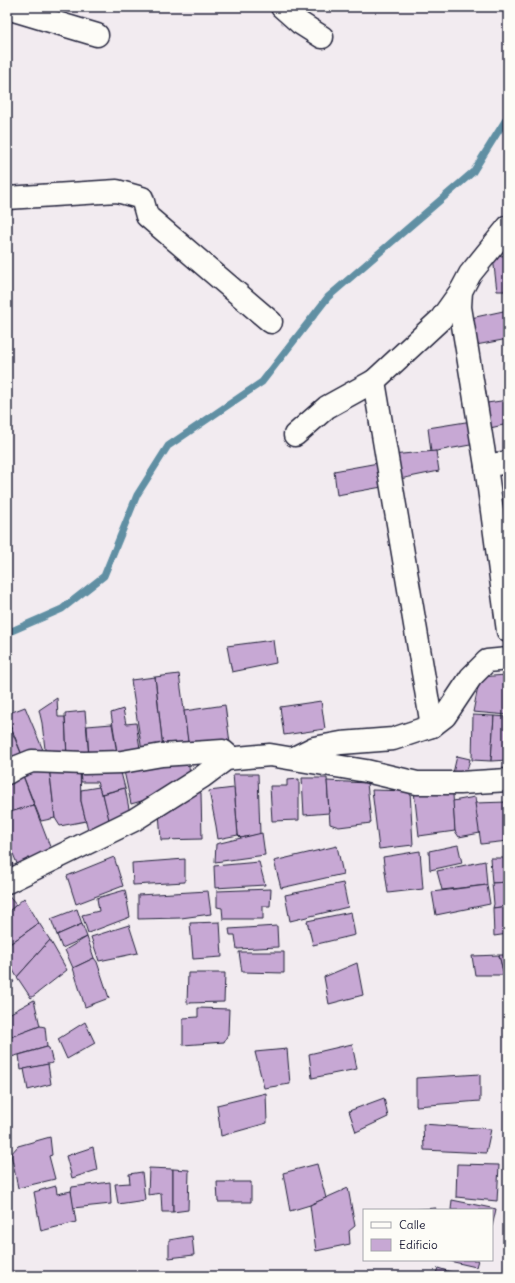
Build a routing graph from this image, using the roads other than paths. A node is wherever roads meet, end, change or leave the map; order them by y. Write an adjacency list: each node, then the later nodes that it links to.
1 (282, 7): 4 (street)
2 (7, 8): 3 (street)
3 (97, 35)
4 (322, 38)
5 (7, 198): 8 (street)
6 (508, 226): 7 (street)
7 (462, 291): 9 (street); 12 (street)
8 (271, 322)
9 (374, 381): 10 (street); 15 (street)
10 (295, 434)
11 (508, 462): 12 (street)
12 (486, 466): 13 (street)
13 (508, 631)
14 (508, 659): 15 (street)
15 (432, 726): 17 (street)
16 (231, 758): 17 (street); 18 (street); 20 (street)
17 (294, 758): 19 (street)
18 (7, 773)
19 (508, 780)
20 (7, 882)

